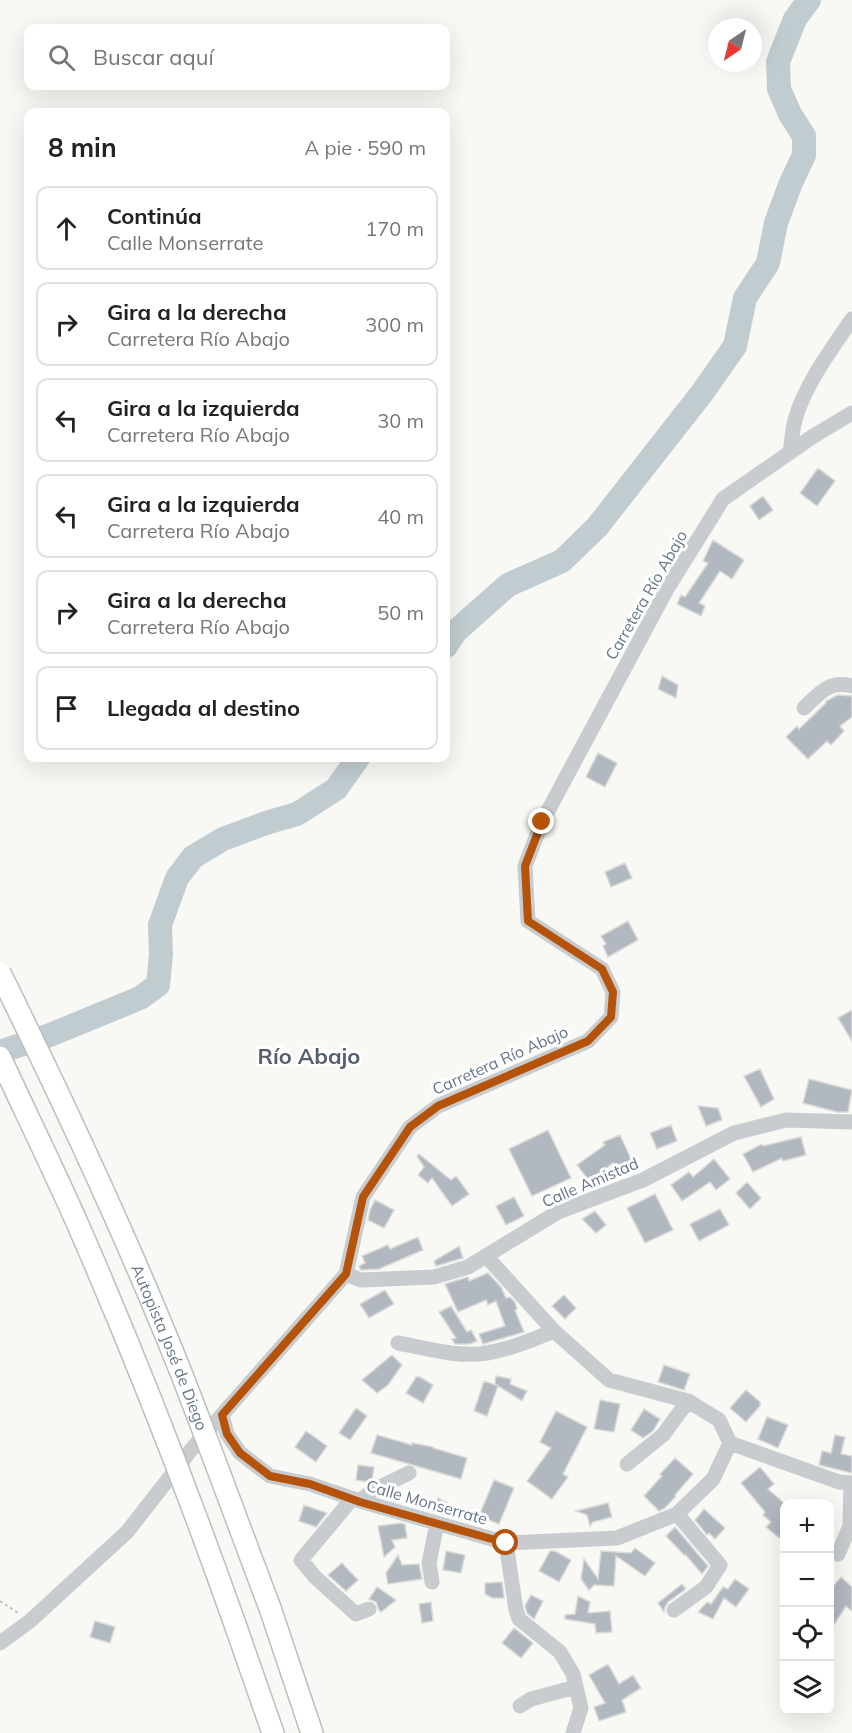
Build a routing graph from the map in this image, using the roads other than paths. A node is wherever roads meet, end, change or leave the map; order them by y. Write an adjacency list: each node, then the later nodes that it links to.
1 (852, 319): 3 (street)
2 (852, 413): 3 (street, Carretera Río Abajo)
3 (790, 452): 10 (street, Carretera Río Abajo)
4 (852, 686): 5 (street)
5 (804, 708)
6 (0, 973): 31 (highway, Autopista José de Diego, bridge)
7 (0, 1057): 30 (highway, bridge)
8 (852, 1122): 9 (street, Calle Amistad)
9 (486, 1256): 10 (street, Calle Amistad); 11 (street)
10 (346, 1274): 14 (street, Carretera Río Abajo)
11 (554, 1331): 12 (street); 13 (street)
12 (398, 1343)
13 (688, 1401): 15 (street); 16 (street)
14 (222, 1415): 19 (street, Calle Monserrate); 27 (street, Carretera Río Abajo)
15 (730, 1443): 18 (street); 20 (street, Calle Monserrate)
16 (627, 1464)
17 (409, 1473): 19 (street)
18 (851, 1483): 23 (street)
19 (356, 1500): 21 (street, Calle Monserrate); 25 (street)
20 (677, 1514): 22 (street, Calle Monserrate); 26 (street)
21 (437, 1523): 22 (street, Calle Monserrate); 24 (street)
22 (506, 1543): 28 (street)
23 (838, 1554)
24 (432, 1582)
25 (369, 1610)
26 (674, 1610)
27 (0, 1643)
28 (576, 1687): 29 (street); 32 (street)
29 (520, 1706)
30 (273, 1733)
31 (312, 1733)
32 (573, 1733)

